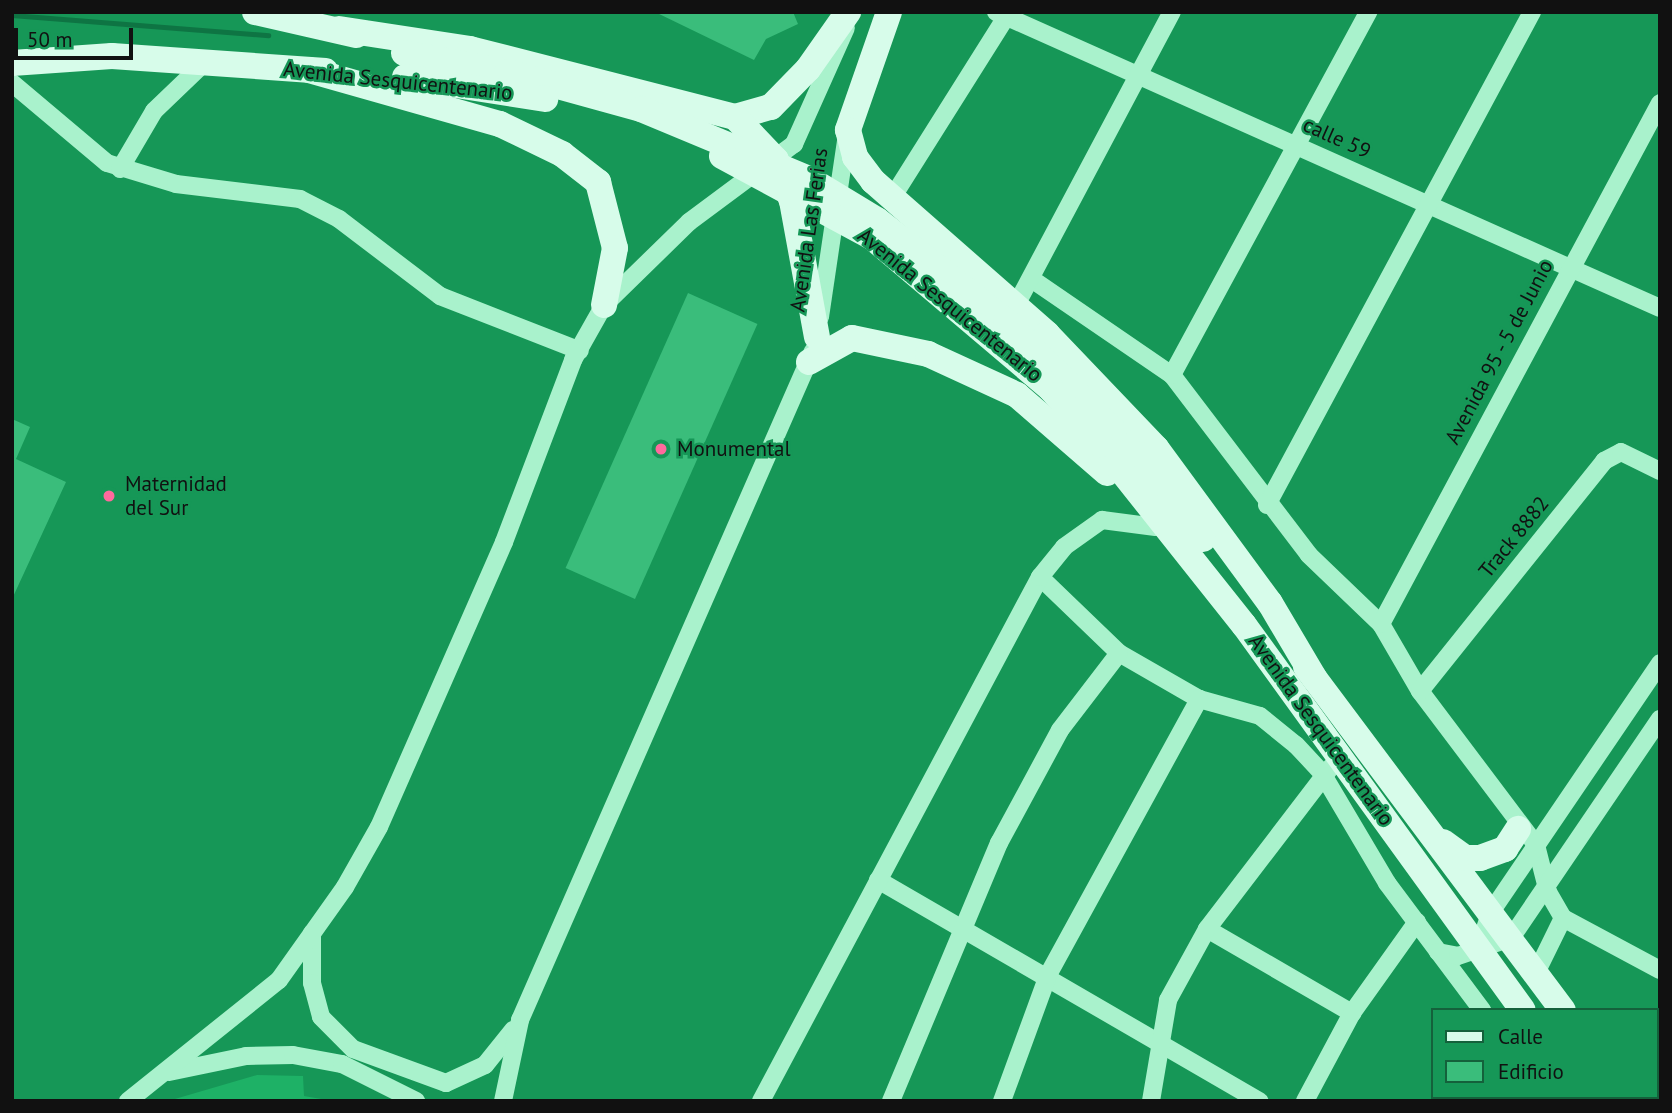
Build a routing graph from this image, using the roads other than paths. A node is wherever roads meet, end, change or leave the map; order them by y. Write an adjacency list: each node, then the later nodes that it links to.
1 (255, 12): 8 (main road, Avenida Sesquicentenario)
2 (851, 12): 16 (main road); 19 (street, Avenida Las Ferias)
3 (889, 12): 17 (main road)
4 (1172, 12): 13 (street)
5 (1368, 12): 18 (street)
6 (1532, 12): 22 (street)
7 (1003, 14): 13 (street, calle 59); 21 (street)
8 (339, 29): 11 (main road, Avenida Sesquicentenario); 16 (main road)
9 (204, 62): 10 (main road, Avenida Sesquicentenario); 12 (main road, Avenida Sesquicentenario); 20 (street)
10 (12, 63)
11 (405, 65): 12 (main road, Avenida Sesquicentenario); 32 (main road, Avenida Sesquicentenario, bridge)
12 (309, 70): 25 (main road)
13 (1138, 79): 18 (street, calle 59); 24 (street)
14 (12, 83): 20 (street)
15 (1660, 103): 23 (street, Avenida 95 - 5 de Junio)
16 (734, 117): 19 (main road)
17 (848, 130): 21 (main road); 28 (street, Avenida Las Ferias)
18 (1296, 145): 22 (street, calle 59); 31 (street)
19 (776, 160): 25 (street, Avenida Las Ferias); 28 (main road)
20 (120, 169): 29 (street)
21 (891, 198): 26 (main road)
22 (1431, 205): 23 (street, calle 59); 34 (street)
23 (1570, 267): 27 (street, calle 59); 38 (street, Avenida 95 - 5 de Junio)
24 (1033, 280): 26 (street); 31 (street)
25 (604, 305): 29 (street, Avenida Las Ferias)
26 (1015, 307): 41 (main road)
27 (1660, 308)
28 (817, 337): 30 (street, Avenida Las Ferias)
29 (580, 351): 55 (street, Avenida Las Ferias)
30 (809, 362): 35 (main road); 66 (street, Avenida Las Ferias)
31 (1172, 376): 34 (street)
32 (1107, 438): 36 (main road, Avenida Sesquicentenario); 41 (main road, Avenida Sesquicentenario)
33 (1660, 471): 42 (street, Track 8882)
34 (1267, 505): 38 (street)
35 (1156, 527): 36 (main road); 37 (street)
36 (1190, 558): 45 (main road, Avenida Sesquicentenario)
37 (1040, 577): 39 (street); 48 (street)
38 (1381, 624): 42 (street)
39 (1119, 653): 43 (street); 54 (street)
40 (1660, 663): 47 (street)
41 (1315, 679): 46 (main road, Avenida Sesquicentenario)
42 (1420, 691): 47 (street)
43 (1199, 699): 45 (street); 61 (street)
44 (1660, 719): 49 (street)
45 (1332, 766): 52 (street); 53 (street); 57 (main road, Avenida Sesquicentenario)
46 (1436, 836): 47 (main road); 50 (main road, Avenida Sesquicentenario)
47 (1527, 837): 49 (street); 50 (street)
48 (878, 880): 54 (street); 72 (street)
49 (1548, 892): 51 (street); 56 (street)
50 (1491, 912): 56 (main road, Avenida Sesquicentenario); 57 (street)
51 (1563, 918): 59 (street); 60 (street)
52 (1417, 922): 58 (street); 65 (street)
53 (1207, 929): 65 (street); 67 (street)
54 (961, 930): 61 (street); 73 (street)
55 (312, 933): 66 (street); 68 (street, Avenida Las Ferias)
56 (1511, 939): 57 (street); 60 (main road, Avenida Sesquicentenario)
57 (1479, 946): 58 (street); 63 (main road, Avenida Sesquicentenario)
58 (1438, 952): 62 (street)
59 (1660, 970)
60 (1536, 972): 64 (main road, Avenida Sesquicentenario)
61 (1048, 975): 67 (street); 74 (street)
62 (1480, 1008)
63 (1522, 1008)
64 (1562, 1008)
65 (1352, 1013): 77 (street)
66 (520, 1020): 71 (street)
67 (1165, 1044): 75 (street); 76 (street)
68 (159, 1075): 69 (street, Avenida Las Ferias); 70 (street)
69 (128, 1101)
70 (416, 1101)
71 (503, 1101)
72 (761, 1101)
73 (891, 1101)
74 (1002, 1101)
75 (1151, 1101)
76 (1260, 1101)
77 (1305, 1101)

